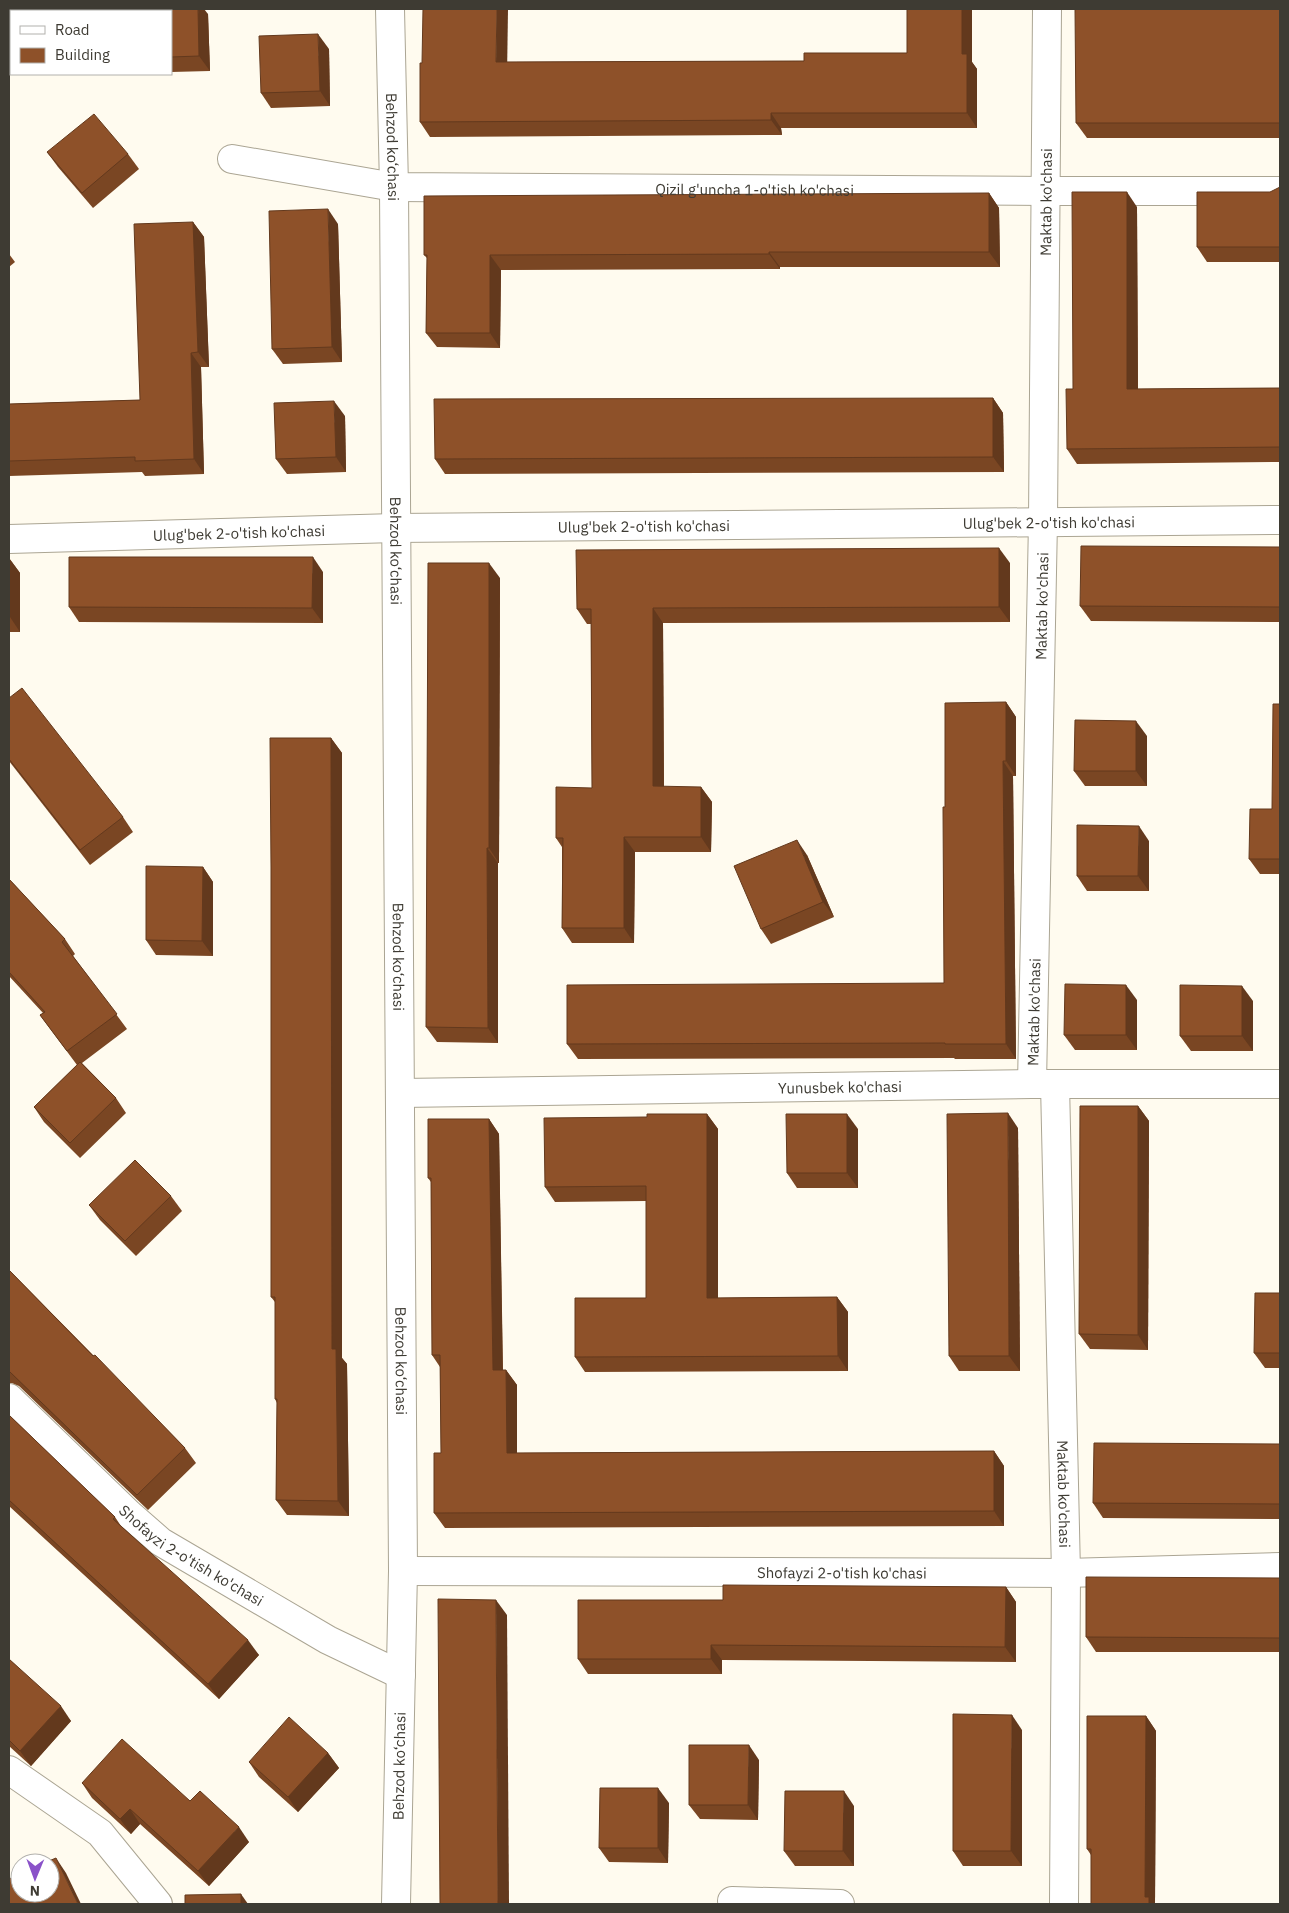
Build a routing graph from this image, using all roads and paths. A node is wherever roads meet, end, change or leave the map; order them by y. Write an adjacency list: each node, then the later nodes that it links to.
1 (390, 9): 4 (street, Behzod ko‘chasi)
2 (1047, 9): 6 (street, Maktab ko'chasi)
3 (232, 159): 4 (street, Qizil g'uncha 1-o'tish ko'chasi)
4 (394, 187): 6 (street, Qizil g'uncha 1-o'tish ko'chasi); 9 (street, Behzod ko‘chasi)
5 (1280, 190): 6 (street, Qizil g'uncha 1-o'tish ko'chasi)
6 (1046, 191): 8 (street, Maktab ko'chasi)
7 (1280, 520): 8 (street, Ulug'bek 2-o'tish ko'chasi)
8 (1043, 521): 9 (street, Ulug'bek 2-o'tish ko'chasi); 11 (street, Maktab ko'chasi)
9 (395, 528): 10 (street, Ulug'bek 2-o'tish ko'chasi); 13 (street, Behzod ko‘chasi)
10 (9, 540)
11 (1043, 1084): 12 (street, Yunusbek ko'chasi); 13 (street, Yunusbek ko'chasi); 17 (street, Maktab ko'chasi)
12 (1280, 1084)
13 (400, 1093): 16 (street, Behzod ko‘chasi)
14 (9, 1398): 18 (street, Shofayzi 2-o'tish ko'chasi)
15 (1280, 1567): 17 (street, Shofayzi 2-o'tish ko'chasi)
16 (403, 1571): 17 (street, Shofayzi 2-o'tish ko'chasi); 18 (street, Behzod ko‘chasi)
17 (1066, 1574): 24 (street, Maktab ko'chasi)
18 (401, 1675): 22 (street, Behzod ko‘chasi)
19 (9, 1770): 21 (street)
20 (732, 1901): 23 (street)
21 (158, 1904)
22 (396, 1904)
23 (840, 1904)
24 (1064, 1904)

